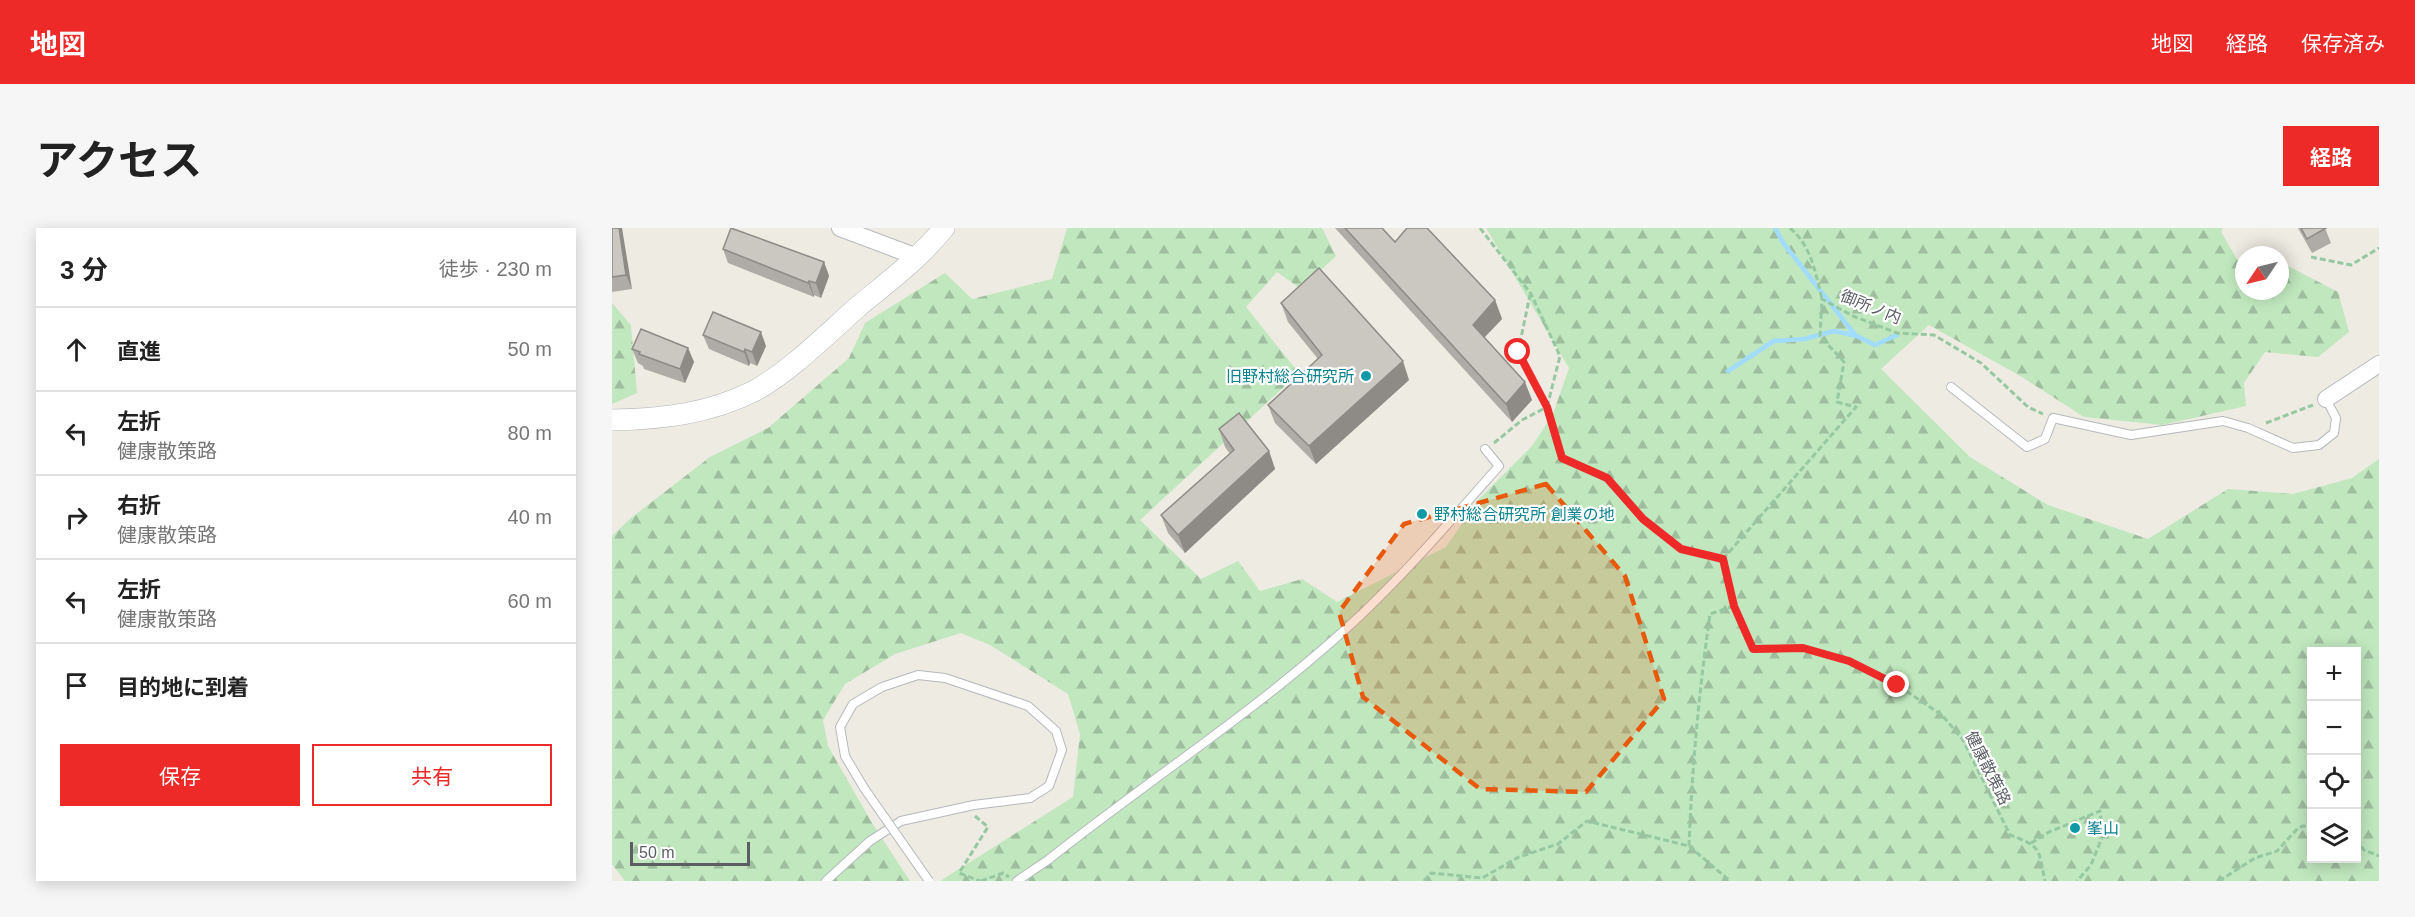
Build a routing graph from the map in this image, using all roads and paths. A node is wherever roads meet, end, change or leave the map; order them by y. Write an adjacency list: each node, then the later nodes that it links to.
1 (840, 228): 6 (street)
2 (944, 228): 6 (street)
3 (1480, 228): 8 (path)
4 (1790, 228): 9 (path)
5 (2379, 248): 7 (path)
6 (917, 257): 15 (street)
7 (2311, 257)
8 (1531, 294): 13 (path); 13 (path)
9 (1822, 299): 14 (path, 御所ノ内); 18 (path, 御所ノ内)
10 (2379, 364): 12 (street)
11 (1951, 387): 14 (lane)
12 (2326, 399): 16 (path); 16 (lane)
13 (1547, 407): 17 (path); 18 (path)
14 (2053, 418): 16 (lane)
15 (612, 420)
16 (2248, 428)
17 (1485, 449): 29 (lane)
18 (1723, 559): 19 (path, 健康散策路)
19 (1734, 606): 22 (path, 健康散策路); 23 (path)
20 (966, 806): 26 (lane); 27 (lane, bridge); 28 (path)
21 (2307, 826): 34 (path)
22 (2031, 843): 32 (path); 33 (path)
23 (1689, 846): 30 (path); 31 (path)
24 (2361, 846): 25 (path)
25 (2379, 856)
26 (826, 881)
27 (929, 881)
28 (981, 881): 29 (path)
29 (1016, 881)
30 (1424, 881)
31 (1730, 881)
32 (2045, 881)
33 (2077, 881)
34 (2219, 881)

